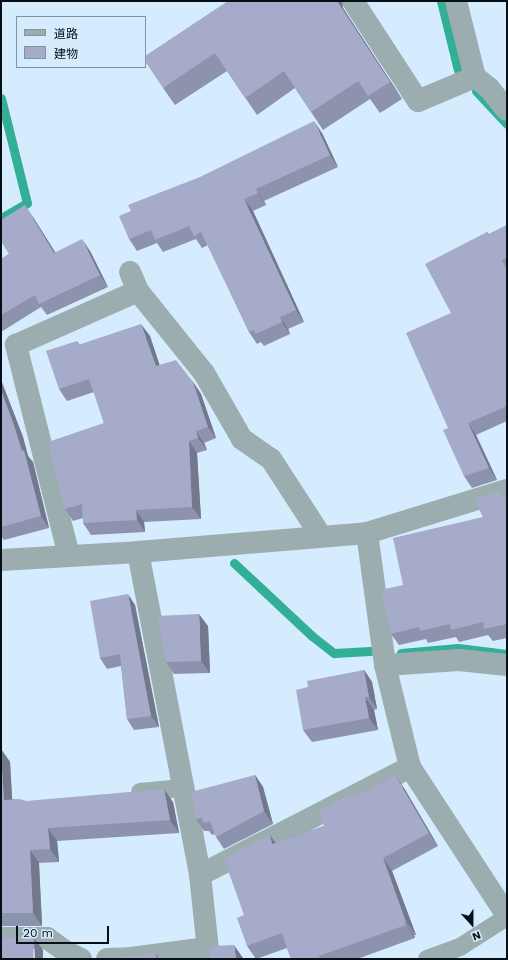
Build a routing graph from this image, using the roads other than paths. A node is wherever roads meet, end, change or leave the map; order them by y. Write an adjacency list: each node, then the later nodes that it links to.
1 (353, 1): 3 (street)
2 (456, 1): 3 (street)
3 (475, 77): 4 (street)
4 (507, 110)
5 (507, 490): 6 (street)
6 (366, 533): 7 (street); 11 (street)
7 (321, 536): 8 (street); 9 (street)
8 (138, 552): 9 (street); 14 (street)
9 (69, 556): 10 (street)
10 (1, 560)
11 (385, 665): 12 (street); 13 (street)
12 (507, 665)
13 (410, 767): 16 (street); 17 (street)
14 (183, 788): 15 (lane); 16 (street)
15 (120, 794)
16 (200, 875): 19 (street)
17 (507, 916): 22 (lane)
18 (1, 938): 20 (street)
19 (208, 954): 21 (street)
20 (81, 959)
21 (107, 959)
22 (426, 959)

